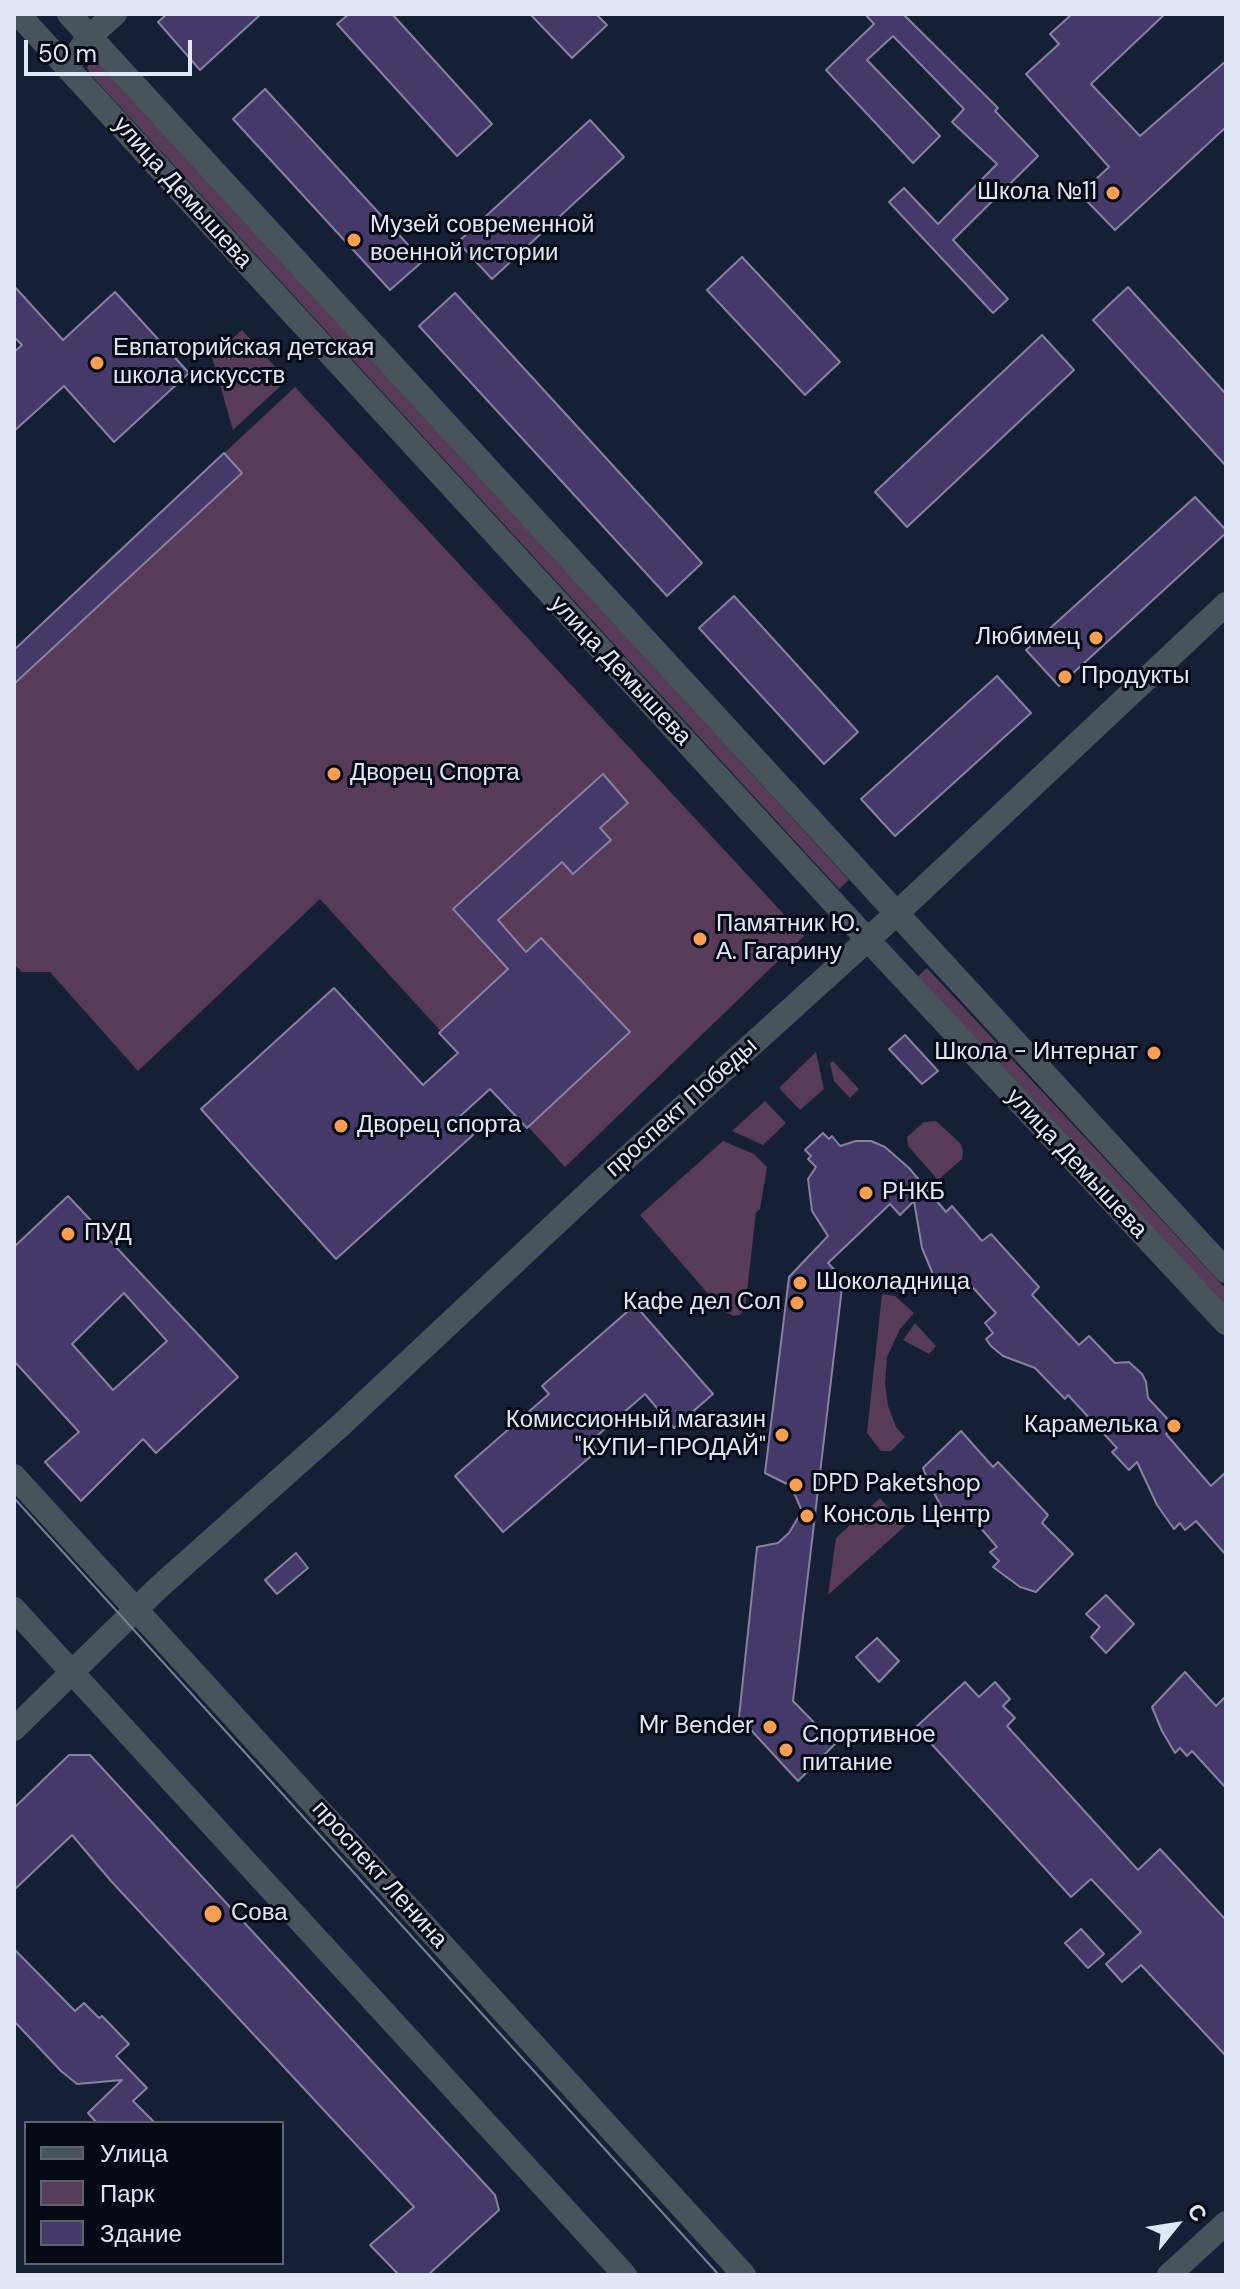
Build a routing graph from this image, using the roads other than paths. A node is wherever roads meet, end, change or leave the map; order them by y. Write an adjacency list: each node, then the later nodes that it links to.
1 (18, 14): 5 (street, улица Демышева)
2 (69, 14): 4 (street, улица Демышева)
3 (115, 14): 4 (street)
4 (90, 36): 5 (street); 7 (street, улица Демышева)
5 (67, 67): 8 (street, улица Демышева)
6 (1226, 604): 7 (street, проспект Победы)
7 (896, 914): 8 (street, проспект Победы); 9 (street, улица Демышева)
8 (868, 940): 10 (street, улица Демышева); 13 (street, проспект Победы)
9 (1226, 1271)
10 (1226, 1323)
11 (14, 1476): 13 (street, проспект Ленина)
12 (14, 1609): 14 (street)
13 (136, 1609): 14 (street, проспект Победы); 18 (street, проспект Ленина)
14 (71, 1672): 15 (street, проспект Победы); 17 (street)
15 (14, 1729)
16 (1226, 2223): 19 (street)
17 (625, 2275)
18 (744, 2275)
19 (1169, 2275)

